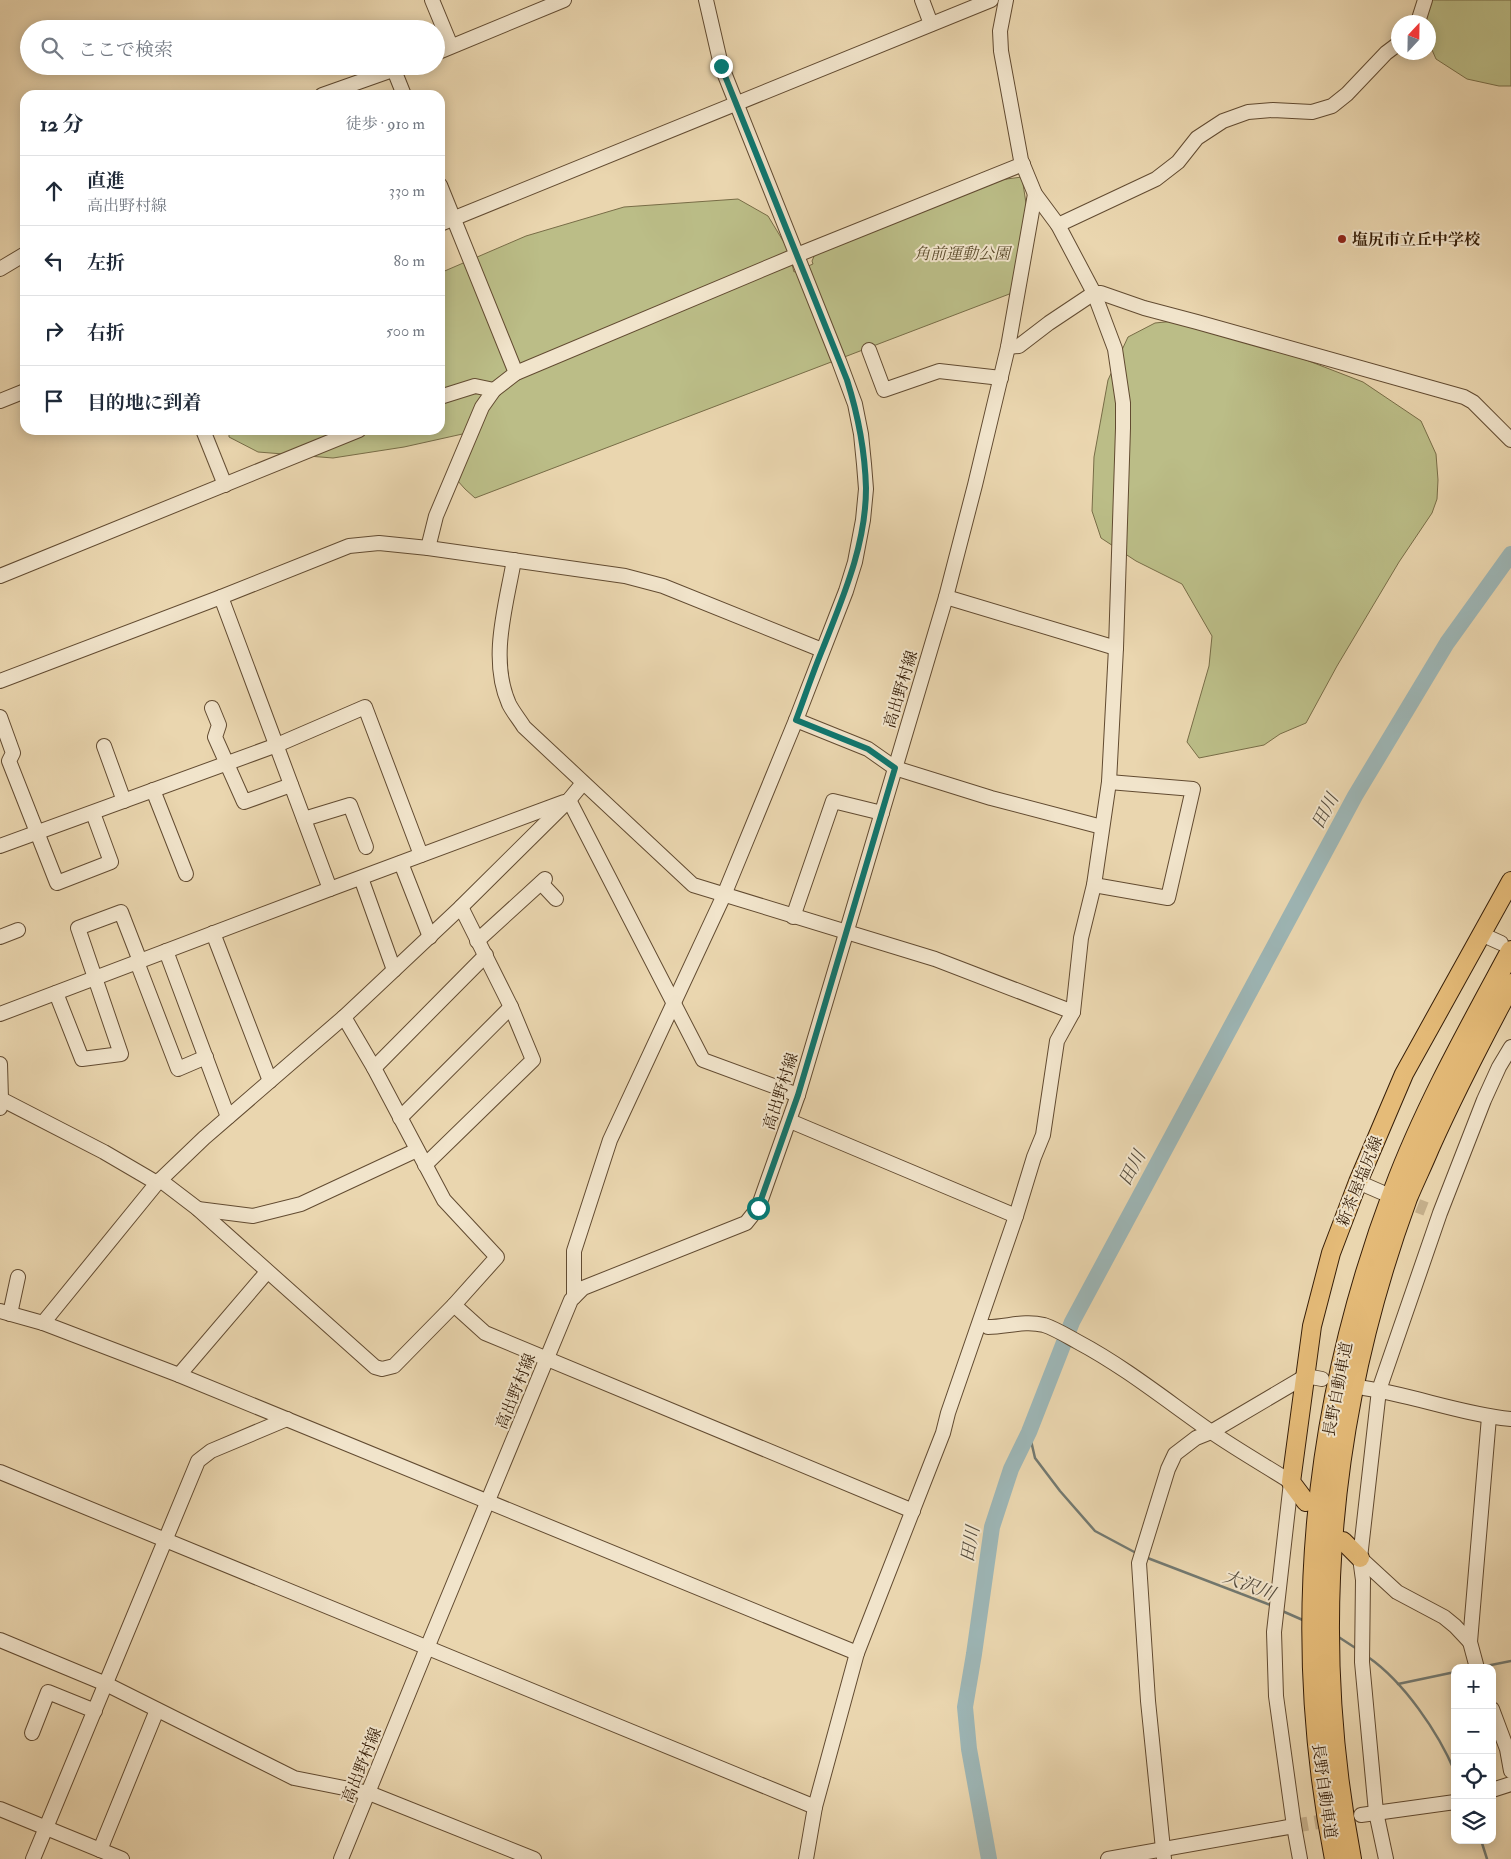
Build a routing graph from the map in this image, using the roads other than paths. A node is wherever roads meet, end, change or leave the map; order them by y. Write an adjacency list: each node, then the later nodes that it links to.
1 (432, 0): 9 (street)
2 (564, 0): 12 (street)
3 (706, 0): 19 (street)
4 (922, 0): 10 (street)
5 (991, 0): 10 (street)
6 (1006, 0): 20 (street)
7 (1425, 0): 8 (street)
8 (1420, 15)
9 (440, 20)
10 (931, 24): 19 (street)
11 (445, 31): 12 (street)
12 (451, 46): 13 (street)
13 (445, 49)
14 (1391, 49): 25 (street)
15 (379, 75): 17 (street)
16 (400, 75): 18 (street)
17 (336, 90)
18 (403, 90)
19 (735, 104): 23 (street); 26 (street)
20 (1023, 164): 21 (street); 26 (street)
21 (1035, 194): 25 (street); 30 (street, 高出野村線)
22 (445, 197): 23 (street)
23 (454, 218): 24 (street); 32 (street)
24 (445, 222)
25 (1058, 225): 29 (street)
26 (797, 255): 32 (street); 48 (street)
27 (20, 257): 28 (street)
28 (0, 269)
29 (1094, 293): 30 (street); 40 (street); 47 (street)
30 (1008, 347): 33 (street, 高出野村線)
31 (869, 350): 33 (street)
32 (516, 373): 34 (street)
33 (1001, 378): 45 (street, 高出野村線)
34 (494, 390): 36 (street); 42 (street)
35 (20, 393): 37 (street)
36 (445, 393)
37 (0, 401)
38 (205, 435): 41 (street)
39 (347, 435): 41 (street)
40 (1511, 440)
41 (225, 484): 44 (street)
42 (428, 548): 43 (street); 46 (street)
43 (514, 560): 48 (street); 59 (street)
44 (0, 576)
45 (946, 597): 47 (street); 57 (street, 高出野村線)
46 (221, 598): 49 (street); 54 (street)
47 (1116, 648): 58 (street)
48 (822, 650): 52 (street)
49 (0, 681)
50 (212, 708): 56 (street)
51 (0, 717): 55 (street)
52 (796, 720): 57 (street); 78 (street)
53 (104, 746): 63 (street)
54 (277, 746): 56 (street); 60 (street); 71 (street)
55 (4, 762): 68 (street)
56 (226, 764): 60 (street); 61 (street)
57 (895, 768): 65 (street, 高出野村線); 67 (street)
58 (1109, 782): 67 (street); 76 (street)
59 (583, 783): 62 (street); 78 (street)
60 (291, 784): 66 (street)
61 (153, 790): 63 (street); 73 (street)
62 (569, 800): 71 (street); 80 (street); 97 (street)
63 (124, 801): 64 (street)
64 (93, 813): 68 (street); 68 (street)
65 (882, 813): 81 (street); 84 (street, 高出野村線)
66 (304, 819): 70 (street); 77 (street)
67 (1102, 827): 76 (street)
68 (38, 834): 69 (street)
69 (0, 846)
70 (366, 847)
71 (422, 855): 72 (street)
72 (401, 863): 74 (street); 87 (street)
73 (186, 874)
74 (361, 878): 77 (street); 93 (street)
75 (1511, 882): 85 (main road, 新茶屋塩尻線)
76 (1094, 884): 99 (street)
77 (330, 889): 83 (street)
78 (724, 895): 81 (street); 97 (street)
79 (556, 899): 88 (street)
80 (461, 907): 87 (street); 88 (street)
81 (793, 917): 84 (street)
82 (18, 930): 86 (street)
83 (213, 933): 90 (street); 106 (street)
84 (847, 933): 99 (street); 107 (street, 高出野村線)
85 (1481, 934): 89 (street); 115 (main road, 新茶屋塩尻線)
86 (0, 936)
87 (430, 937): 93 (street)
88 (477, 940): 91 (street)
89 (1506, 947): 144 (highway, 長野自動車道)
90 (166, 951): 92 (street); 103 (street)
91 (486, 955): 98 (street); 105 (street)
92 (138, 962): 94 (street); 94 (street); 103 (street)
93 (394, 970): 101 (street)
94 (96, 978): 96 (street); 96 (street)
95 (1511, 984): 144 (highway, 長野自動車道)
96 (56, 993): 100 (street)
97 (674, 1003): 107 (street); 121 (street)
98 (510, 1007): 110 (street); 113 (street)
99 (1073, 1012): 118 (street)
100 (0, 1014)
101 (344, 1016): 105 (street); 106 (street)
102 (1511, 1047): 130 (street)
103 (206, 1057): 109 (street)
104 (0, 1064): 108 (street)
105 (374, 1068): 110 (street)
106 (270, 1081): 109 (street)
107 (798, 1095): 111 (street, 高出野村線)
108 (1, 1104): 114 (street)
109 (228, 1117): 114 (street)
110 (400, 1118): 112 (street)
111 (790, 1120): 118 (street); 121 (street, 高出野村線)
112 (417, 1150): 113 (street); 117 (street)
113 (425, 1165): 122 (street)
114 (159, 1182): 117 (street); 124 (street)
115 (1358, 1182): 116 (street); 128 (main road, 新茶屋塩尻線)
116 (1381, 1192)
117 (198, 1210): 119 (street)
118 (1016, 1216): 125 (street); 135 (street)
119 (267, 1272): 122 (street); 127 (street)
120 (18, 1277): 123 (street)
121 (574, 1297): 126 (street, 高出野村線)
122 (454, 1305): 126 (street)
123 (5, 1312): 124 (street)
124 (42, 1322): 127 (street)
125 (988, 1327): 134 (street); 135 (street)
126 (547, 1359): 139 (street, 高出野村線); 140 (street)
127 (179, 1375): 132 (street)
128 (1314, 1377): 134 (street); 137 (main road, 新茶屋塩尻線)
129 (1364, 1388): 130 (street)
130 (1379, 1390): 131 (street); 143 (street)
131 (1489, 1417): 133 (street); 146 (street)
132 (287, 1419): 139 (street); 141 (street)
133 (1511, 1420)
134 (1212, 1432): 137 (street); 168 (street)
135 (943, 1433): 140 (street)
136 (0, 1472): 141 (street)
137 (1290, 1482): 138 (main road); 165 (street)
138 (1306, 1502)
139 (488, 1503): 148 (street, 高出野村線); 149 (street)
140 (913, 1511): 149 (street)
141 (165, 1540): 148 (street); 151 (street)
142 (1343, 1541): 143 (main road)
143 (1360, 1558): 146 (street); 163 (street)
144 (1320, 1604): 147 (highway, 長野自動車道)
145 (0, 1640): 151 (street)
146 (1470, 1642): 150 (street)
147 (1320, 1647): 176 (highway, 長野自動車道); 177 (highway, 長野自動車道)
148 (427, 1648): 159 (street, 高出野村線); 161 (street)
149 (857, 1652): 161 (street)
150 (1476, 1664)
151 (106, 1684): 152 (street); 153 (street)
152 (157, 1710): 159 (street); 167 (street)
153 (95, 1711): 155 (street); 166 (street)
154 (1496, 1720): 156 (street)
155 (32, 1733)
156 (1511, 1771)
157 (1511, 1784): 158 (street)
158 (1496, 1789)
159 (369, 1793): 171 (street, 高出野村線); 172 (street)
160 (1451, 1803): 163 (street)
161 (815, 1807): 173 (street)
162 (0, 1809): 166 (street)
163 (1376, 1812): 164 (street); 178 (street)
164 (1361, 1815)
165 (1294, 1826): 168 (street); 175 (street)
166 (46, 1828): 167 (street); 169 (street)
167 (100, 1850): 170 (street)
168 (1164, 1854): 174 (street)
169 (33, 1859)
170 (122, 1859)
171 (341, 1859)
172 (534, 1859)
173 (806, 1859)
174 (1108, 1859)
175 (1300, 1859)
176 (1335, 1859)
177 (1351, 1859)
178 (1386, 1859)

